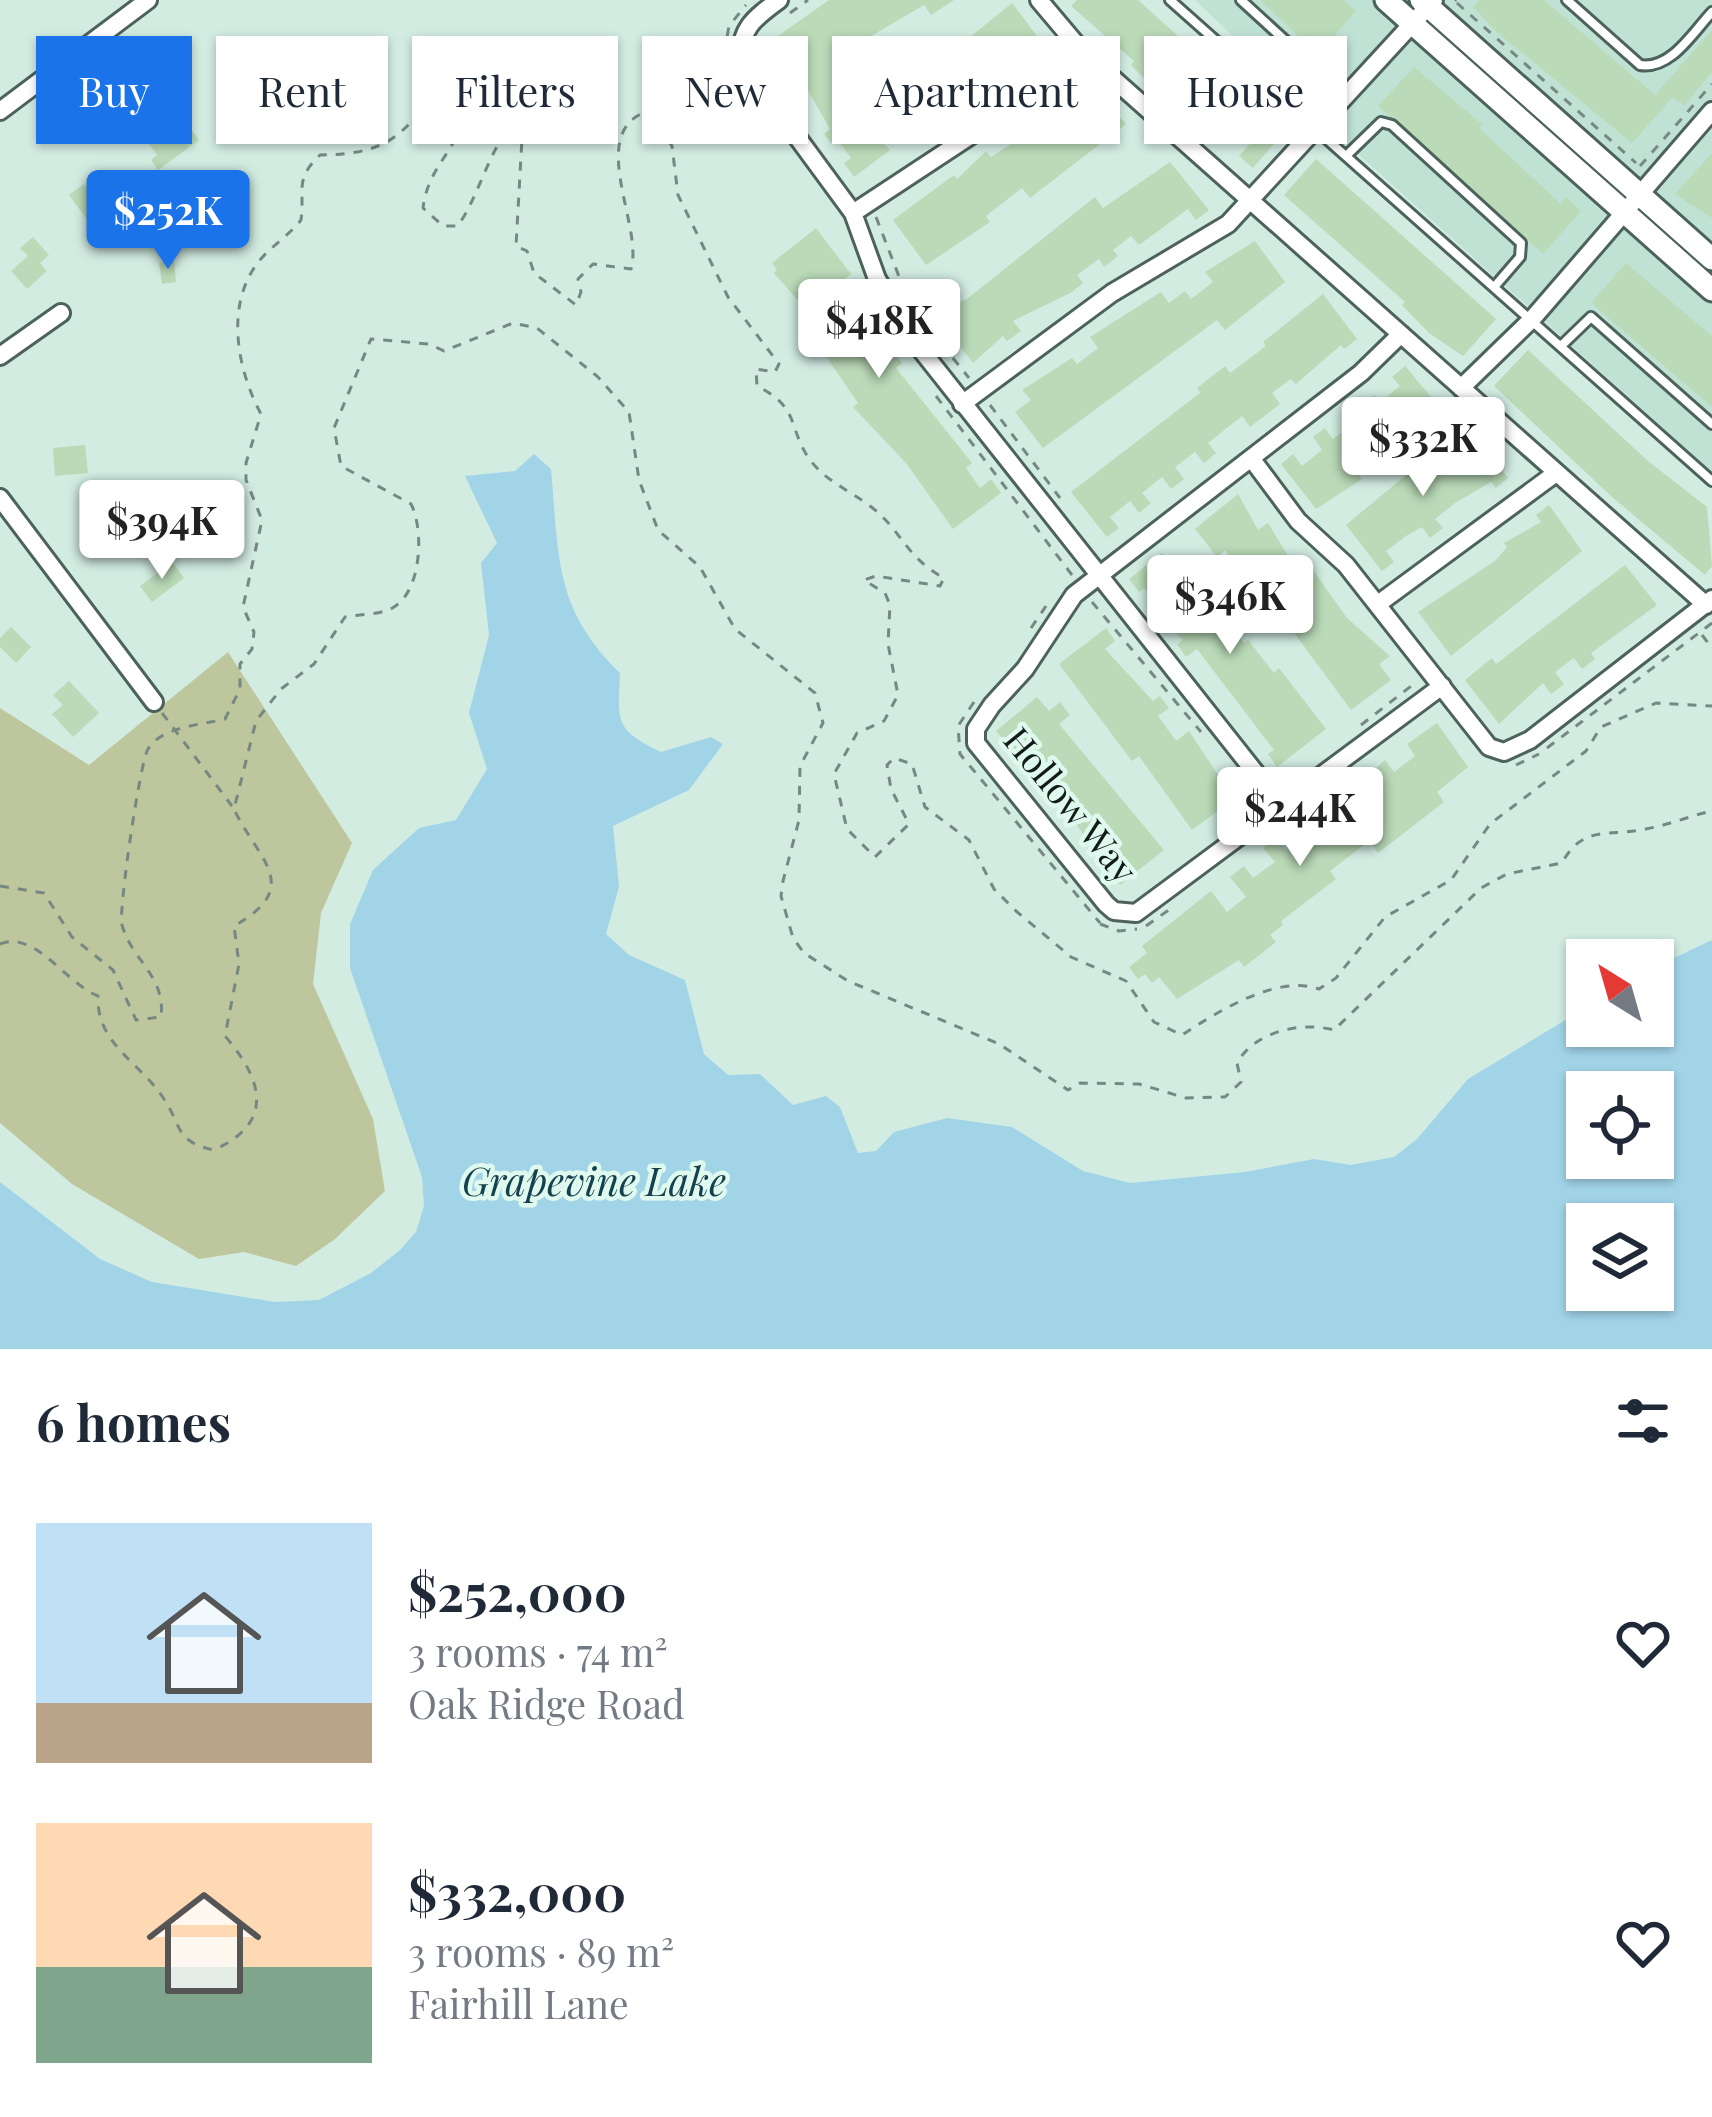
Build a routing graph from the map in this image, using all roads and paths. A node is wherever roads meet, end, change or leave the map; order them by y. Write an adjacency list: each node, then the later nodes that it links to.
1 (148, 0): 19 (street)
2 (808, 0): 10 (path)
3 (1170, 0): 14 (lane)
4 (1241, 0): 15 (lane)
5 (1386, 0): 12 (street)
6 (1567, 0): 11 (lane)
7 (1042, 1): 13 (street)
8 (1456, 1): 16 (path)
9 (1428, 2): 12 (street); 25 (street)
10 (784, 6): 27 (street)
11 (1712, 12)
12 (1412, 23): 18 (street); 28 (street)
13 (1070, 36)
14 (1211, 36)
15 (1280, 36)
16 (1712, 84)
17 (1120, 85): 26 (street)
18 (1347, 93)
19 (0, 111)
20 (1712, 112): 25 (street)
21 (958, 144): 27 (street)
22 (1300, 144): 26 (street)
23 (1334, 144): 24 (lane)
24 (1347, 155): 30 (lane); 30 (lane)
25 (1638, 194): 28 (street); 29 (street)
26 (1249, 199): 34 (street); 38 (street)
27 (860, 208): 38 (path); 39 (street)
28 (1622, 212): 31 (street); 33 (street)
29 (1712, 259)
30 (1495, 286): 33 (lane)
31 (1712, 290)
32 (61, 313): 36 (street)
33 (1533, 319): 35 (lane); 37 (street)
34 (1400, 334): 37 (street); 41 (street)
35 (1562, 345): 40 (lane); 43 (lane)
36 (0, 356)
37 (1461, 388): 42 (street)
38 (980, 391): 39 (street); 45 (path)
39 (962, 404): 46 (street)
40 (1712, 424)
41 (1251, 458): 46 (street); 50 (street)
42 (1556, 472): 50 (street); 51 (street)
43 (1712, 481)
44 (0, 498): 57 (street)
45 (1061, 500)
46 (1092, 570): 47 (path); 62 (street); 66 (street, Hollow Way)
47 (1071, 578)
48 (1052, 598): 52 (path)
49 (1092, 602): 60 (path)
50 (1378, 604): 56 (street)
51 (1710, 604): 56 (street)
52 (1029, 632)
53 (1700, 632): 54 (path)
54 (1712, 648)
55 (985, 689): 66 (path)
56 (1436, 691): 61 (path); 62 (street)
57 (154, 702): 59 (path)
58 (1712, 706): 59 (path)
59 (174, 731): 63 (path); 65 (path)
60 (1202, 733)
61 (1350, 733)
62 (1281, 805): 66 (street)
63 (234, 809): 64 (path); 67 (path)
64 (1712, 811)
65 (0, 886)
66 (1120, 912)
67 (0, 944)

